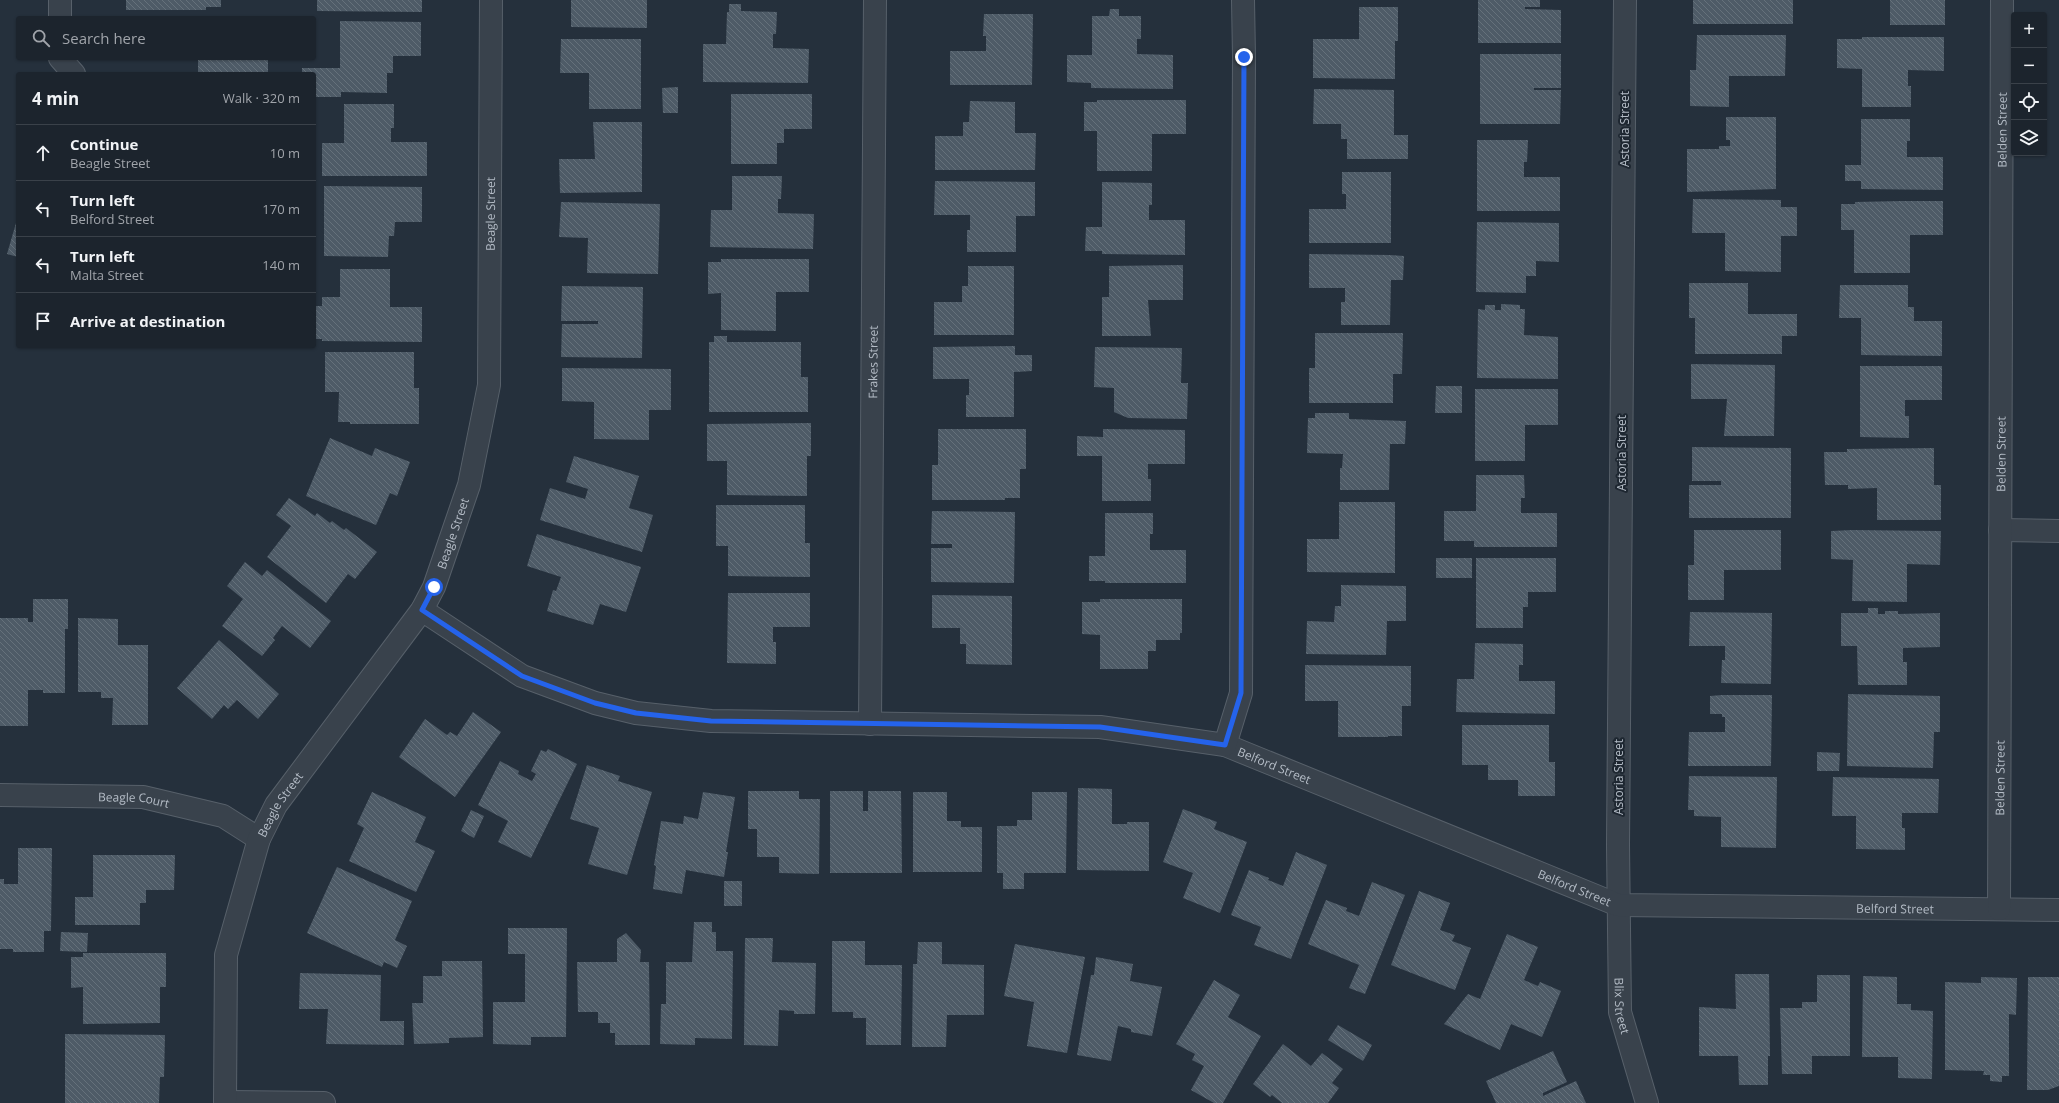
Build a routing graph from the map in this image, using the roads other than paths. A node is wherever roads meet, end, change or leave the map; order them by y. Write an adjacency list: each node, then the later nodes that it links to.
1 (60, 0): 7 (street)
2 (491, 0): 12 (street, Beagle Street)
3 (875, 0): 13 (street, Frakes Street)
4 (1242, 0): 14 (street)
5 (1625, 0): 17 (street, Astoria Street)
6 (2002, 0): 10 (street, Belden Street)
7 (60, 16)
8 (62, 60): 9 (street)
9 (72, 72)
10 (2000, 530): 11 (street); 18 (street, Belden Street)
11 (2059, 531)
12 (422, 610): 13 (street, Belford Street); 16 (street, Beagle Street)
13 (870, 724): 14 (street, Belford Street)
14 (1225, 745): 17 (street, Belford Street)
15 (0, 796): 16 (street, Beagle Court)
16 (259, 840): 20 (street, Beagle Street)
17 (1618, 905): 18 (street, Belford Street); 22 (street, Blix Street)
18 (1999, 909): 19 (street, Belford Street)
19 (2059, 910)
20 (225, 1103): 21 (street)
21 (324, 1103)
22 (1647, 1103)

